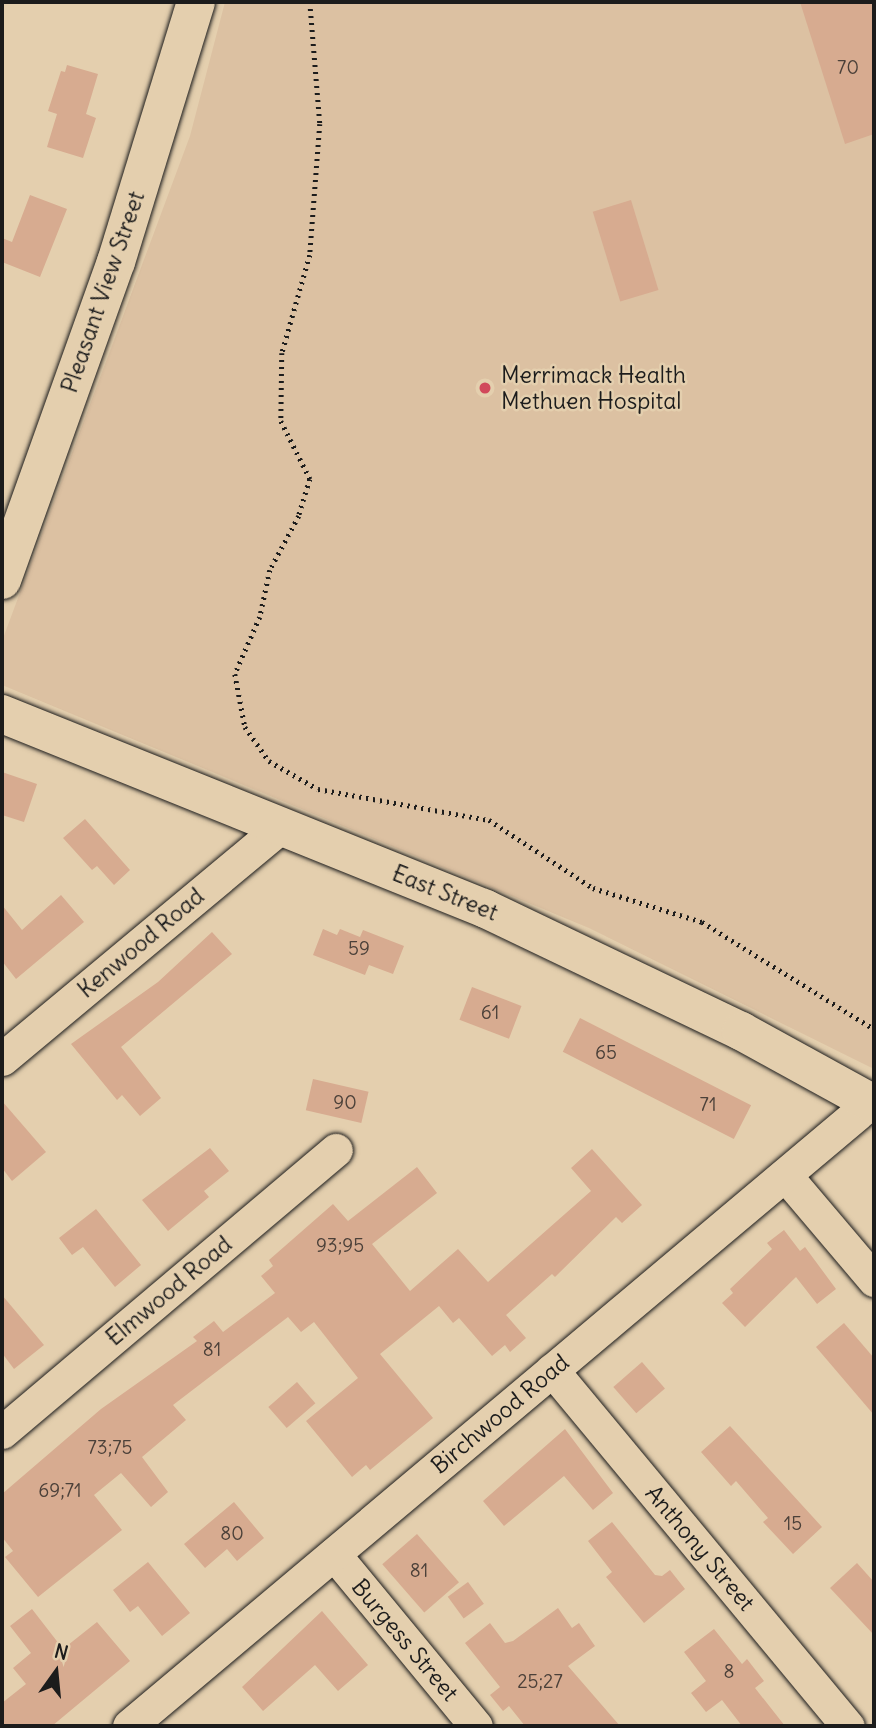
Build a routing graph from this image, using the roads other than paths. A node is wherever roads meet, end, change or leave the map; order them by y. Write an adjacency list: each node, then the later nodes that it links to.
1 (196, 2): 2 (main road, Pleasant View Street)
2 (2, 580)
3 (2, 714): 4 (main road, East Street)
4 (280, 827): 5 (street, Kenwood Road); 6 (main road, East Street)
5 (2, 1059)
6 (873, 1103): 8 (street, Birchwood Road)
7 (336, 1150): 11 (street, Elmwood Road)
8 (785, 1175): 9 (street); 10 (street, Birchwood Road)
9 (874, 1280)
10 (552, 1370): 12 (street, Birchwood Road); 15 (street, Anthony Street)
11 (2, 1432)
12 (334, 1554): 13 (street, Birchwood Road); 14 (street, Burgess Street)
13 (129, 1726)
14 (477, 1726)
15 (848, 1726)

